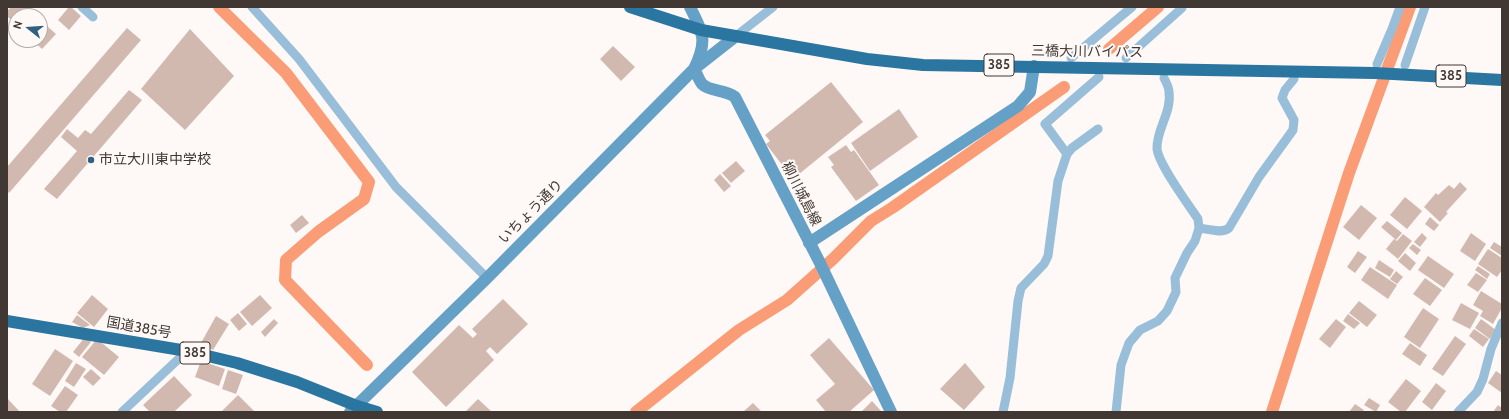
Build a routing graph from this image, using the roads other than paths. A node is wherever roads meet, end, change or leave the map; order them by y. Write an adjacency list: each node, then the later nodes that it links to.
1 (82, 7): 10 (street)
2 (252, 7): 27 (street)
3 (630, 7): 11 (highway, 三橋大川バイパス / 385)
4 (690, 7): 11 (street)
5 (773, 7): 12 (street)
6 (1132, 7): 13 (street)
7 (1182, 7): 14 (street)
8 (1400, 7): 16 (street)
9 (1425, 7): 18 (street)
10 (93, 17)
11 (701, 30): 12 (highway, 三橋大川バイパス / 385); 17 (street)
12 (736, 36): 15 (highway, 三橋大川バイパス / 385); 17 (street, いちょう通り)
13 (1071, 58)
14 (1126, 58)
15 (1034, 66): 16 (highway, 三橋大川バイパス / 385); 26 (street)
16 (1376, 68): 18 (highway, 三橋大川バイパス / 385)
17 (694, 69): 26 (street, 柳川城島線); 27 (street, いちょう通り)
18 (1402, 69): 22 (highway, 三橋大川バイパス / 385)
19 (1099, 77): 24 (street)
20 (1164, 78): 25 (street)
21 (1294, 80): 25 (street)
22 (1502, 80)
23 (1098, 129): 24 (street)
24 (1067, 154): 35 (street)
25 (1199, 228): 36 (street)
26 (809, 243): 34 (street, 柳川城島線)
27 (487, 278): 31 (street, いちょう通り)
28 (7, 321): 30 (highway, 国道385号 / 385)
29 (1502, 323): 37 (street)
30 (187, 351): 31 (highway, 国道385号 / 385); 32 (street)
31 (354, 409): 33 (highway, 国道385号 / 385)
32 (122, 412)
33 (377, 412)
34 (891, 412)
35 (1003, 412)
36 (1116, 412)
37 (1458, 412)

